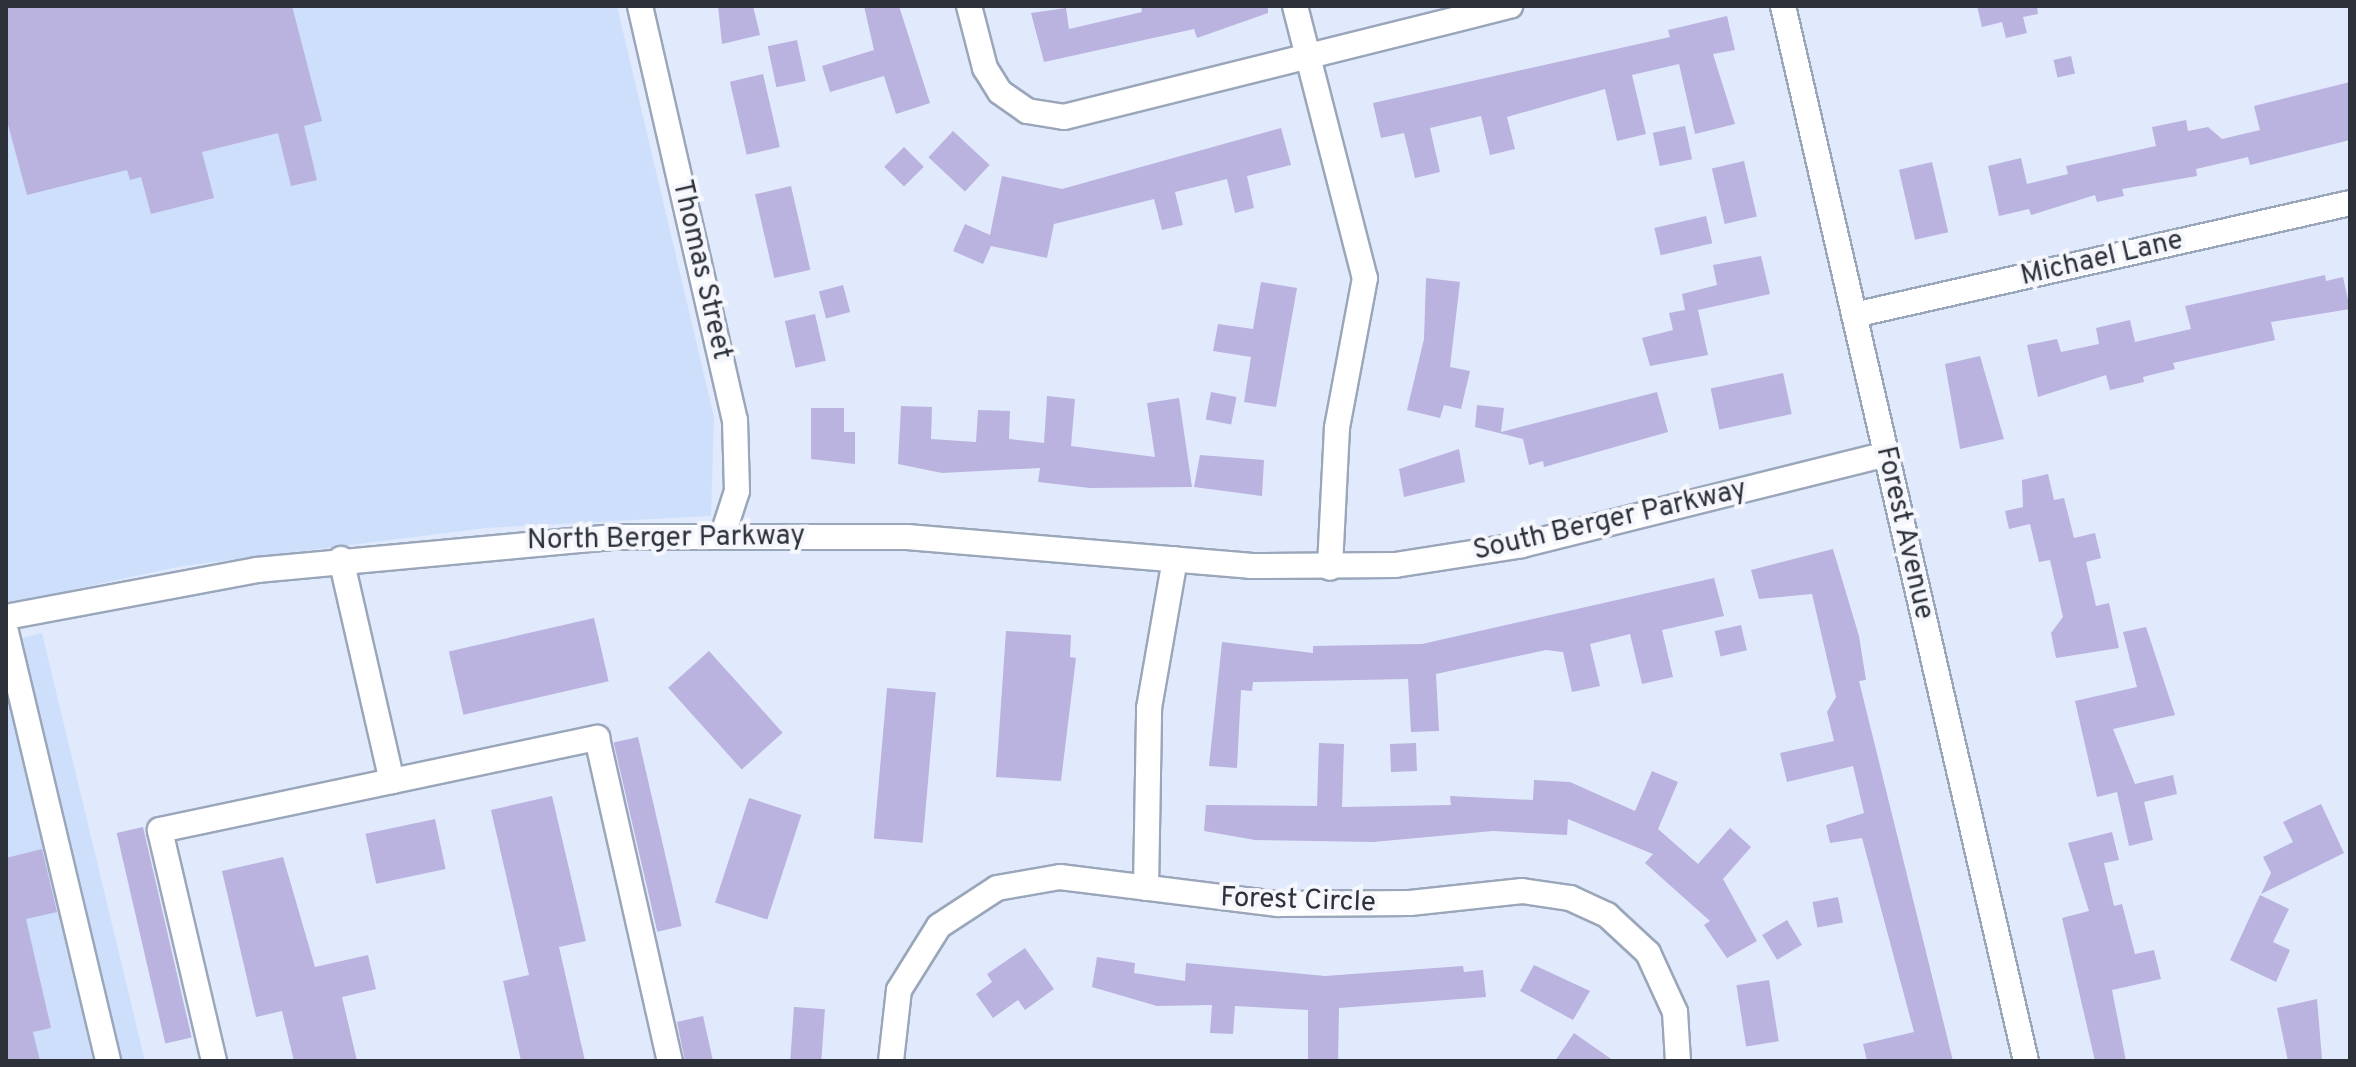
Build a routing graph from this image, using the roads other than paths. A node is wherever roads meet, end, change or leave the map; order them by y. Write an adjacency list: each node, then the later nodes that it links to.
1 (640, 6): 10 (street, Thomas Street)
2 (969, 6): 6 (street)
3 (1295, 6): 6 (street)
4 (1510, 6): 6 (street)
5 (1783, 6): 8 (street, Forest Avenue)
6 (1312, 56): 13 (street)
7 (2350, 203): 8 (street, Michael Lane)
8 (1854, 315): 9 (street, Forest Avenue)
9 (1886, 454): 13 (street, South Berger Parkway); 23 (street, Forest Avenue)
10 (723, 534): 11 (street, North Berger Parkway); 12 (street, North Berger Parkway)
11 (341, 559): 14 (street, North Berger Parkway); 16 (street)
12 (1175, 559): 13 (street, North Berger Parkway); 17 (street)
13 (1330, 568)
14 (6, 617)
15 (6, 632): 18 (street)
16 (392, 781): 19 (street); 20 (street)
17 (1146, 888): 21 (street, Forest Circle); 22 (street, Forest Circle)
18 (108, 1061)
19 (214, 1061)
20 (670, 1061)
21 (891, 1061)
22 (1678, 1061)
23 (2026, 1061)

